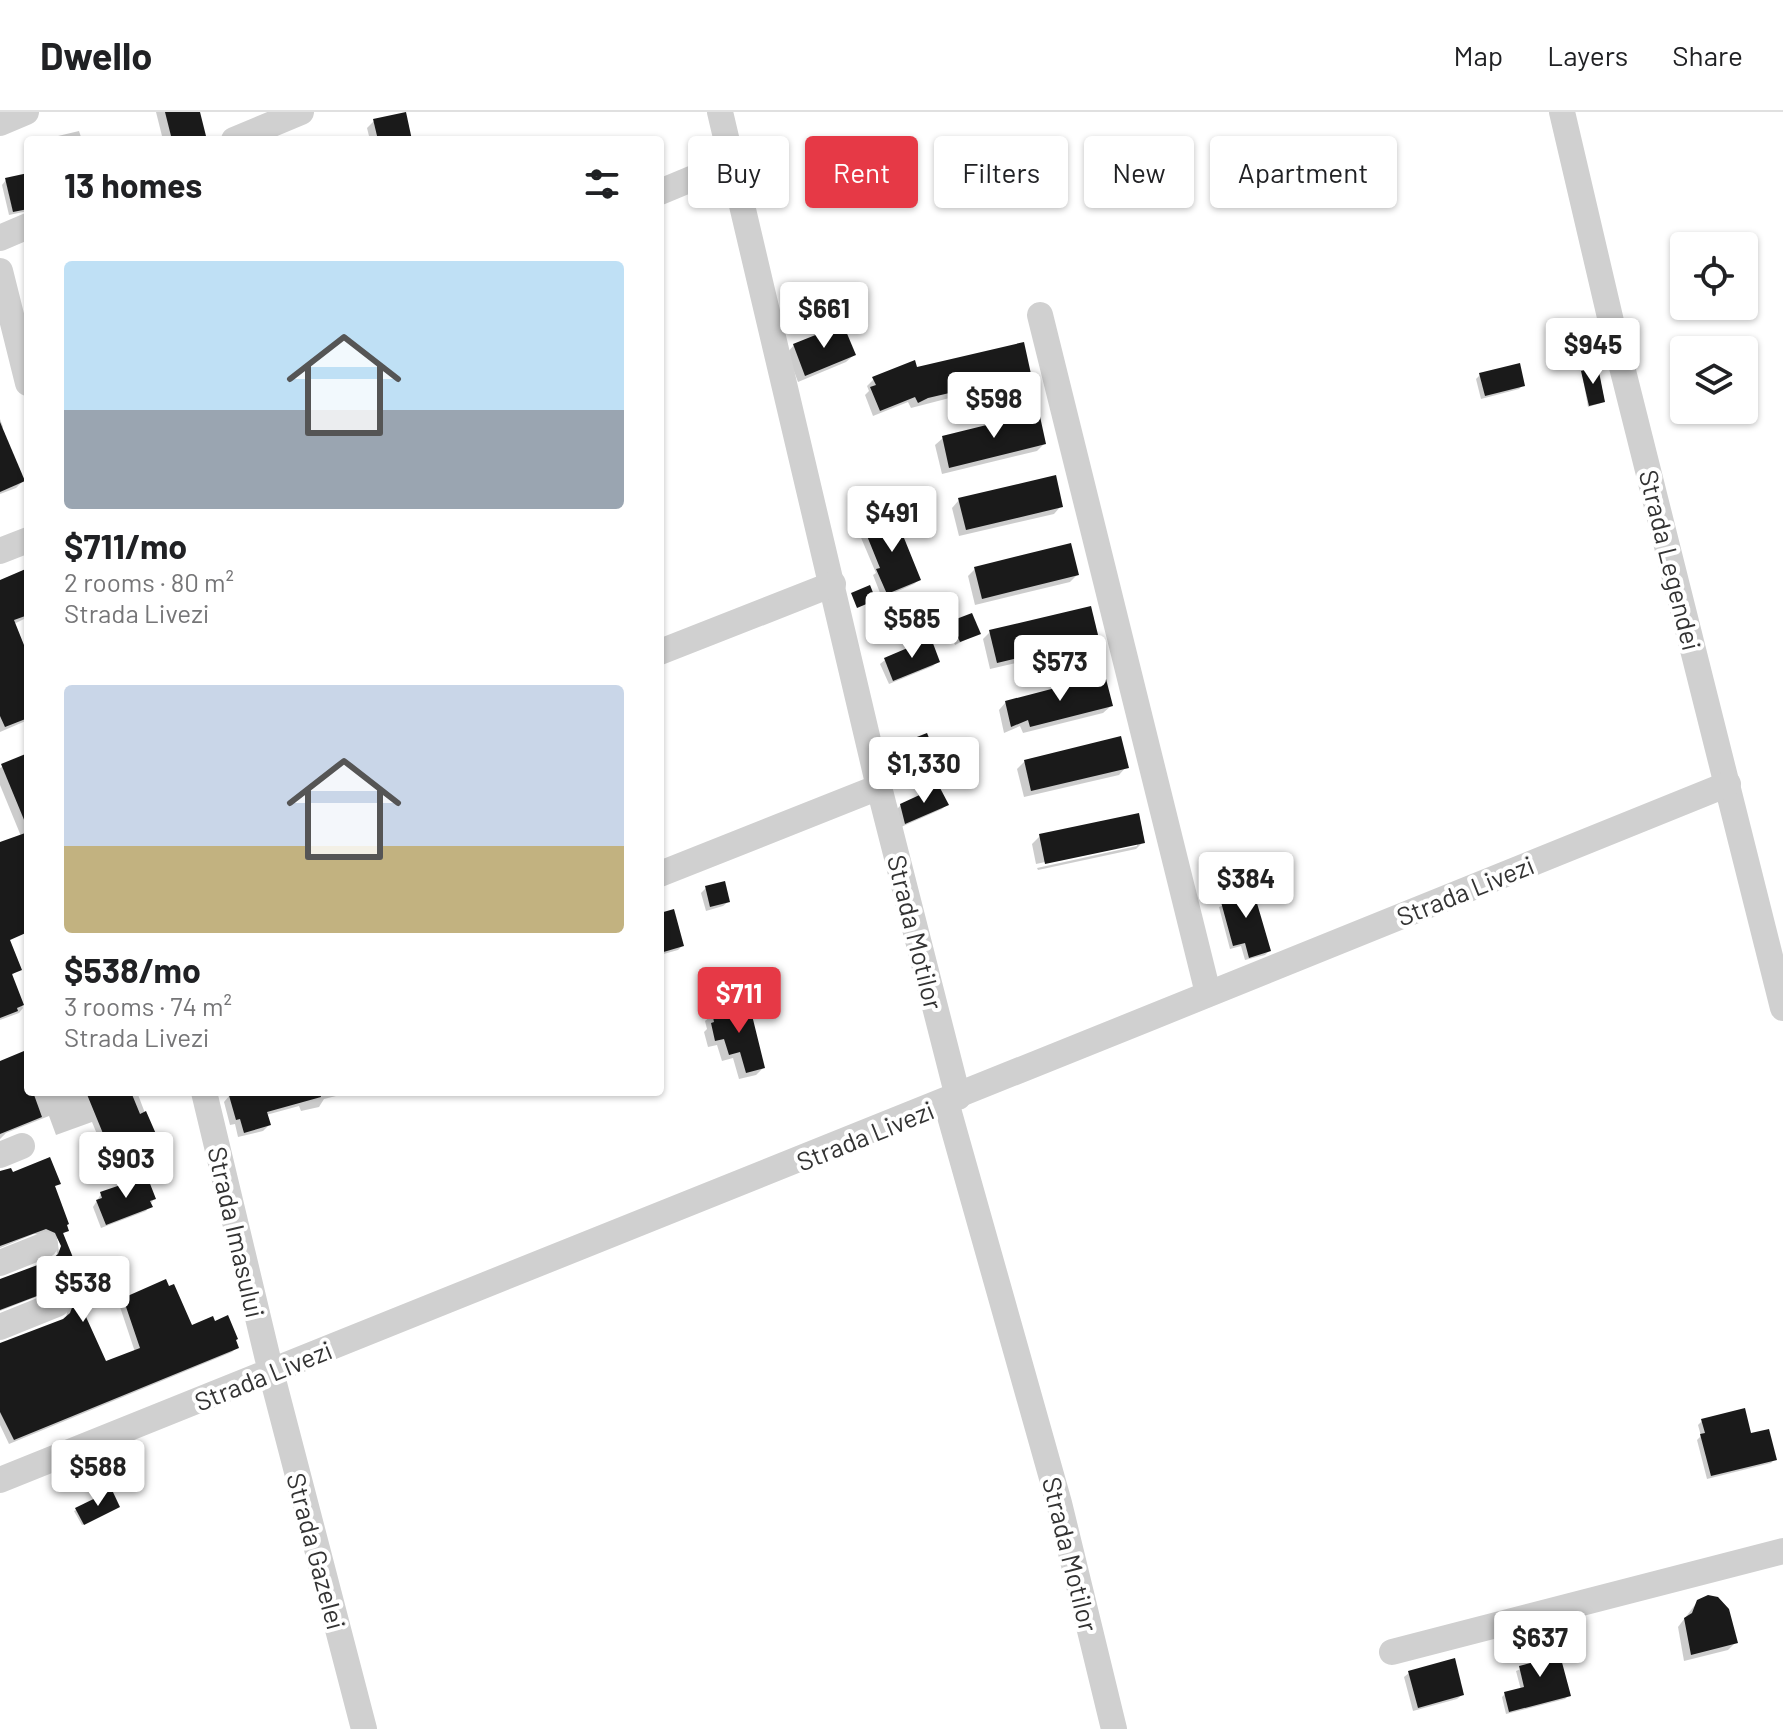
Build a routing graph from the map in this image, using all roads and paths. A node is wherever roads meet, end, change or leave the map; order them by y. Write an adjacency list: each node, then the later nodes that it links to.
1 (26, 112): 5 (street)
2 (301, 112): 6 (street)
3 (720, 112): 7 (street, Strada Motilor)
4 (1562, 112): 21 (street, Strada Legendei)
5 (0, 123)
6 (244, 136)
7 (726, 136)
8 (688, 180): 9 (street)
9 (664, 190)
10 (743, 208): 19 (street, Strada Motilor)
11 (24, 228): 12 (street)
12 (0, 238)
13 (0, 271): 15 (street)
14 (1040, 315): 24 (street)
15 (8, 337): 16 (street)
16 (24, 374)
17 (24, 542): 18 (street)
18 (0, 551)
19 (833, 584): 20 (street); 22 (street, Strada Motilor)
20 (664, 650)
21 (1728, 784): 24 (street, Strada Livezi); 25 (street, Strada Legendei)
22 (879, 787): 23 (street); 27 (street, Strada Motilor)
23 (664, 872)
24 (1208, 993): 27 (street, Strada Livezi)
25 (1783, 1008)
26 (205, 1096): 32 (street, Strada Imasului)
27 (952, 1100): 32 (street, Strada Livezi); 37 (street, Strada Motilor)
28 (45, 1245): 29 (street)
29 (0, 1263)
30 (57, 1304): 31 (street)
31 (0, 1327)
32 (271, 1372): 33 (street, Strada Livezi); 36 (street, Strada Gazelei)
33 (1, 1477)
34 (1783, 1551): 35 (street)
35 (1392, 1652)
36 (364, 1729)
37 (1114, 1729)

